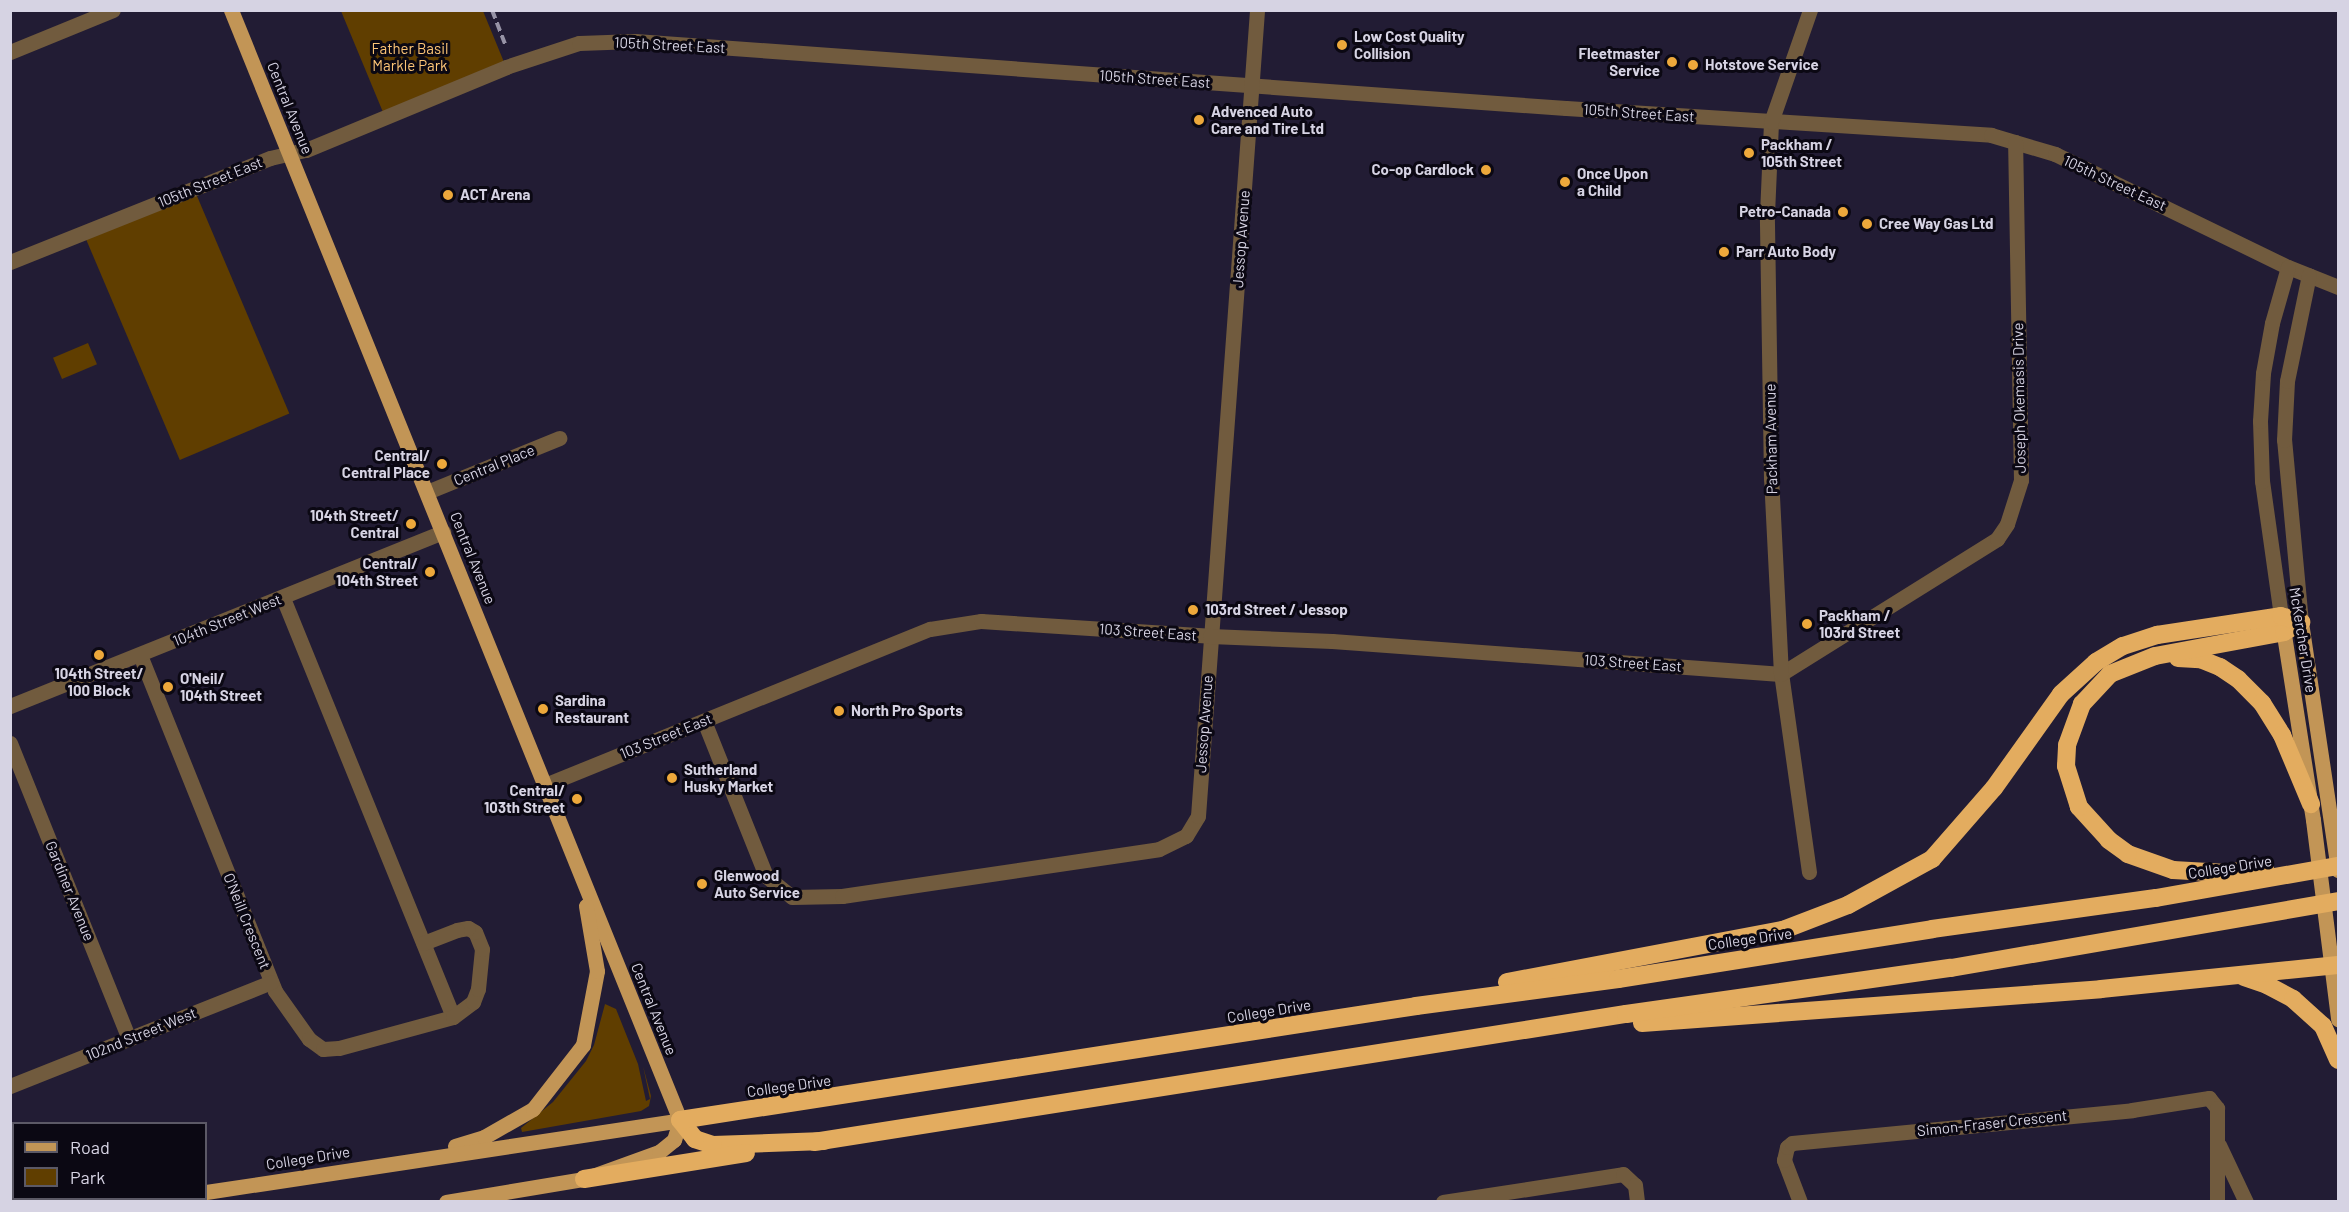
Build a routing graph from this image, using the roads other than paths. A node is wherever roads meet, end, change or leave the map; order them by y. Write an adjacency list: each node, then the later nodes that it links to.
1 (113, 10): 5 (street)
2 (231, 10): 9 (main road, Central Avenue)
3 (1257, 10): 6 (street, Jessop Avenue)
4 (1810, 10): 7 (street, Packham Avenue)
5 (10, 52)
6 (1252, 86): 7 (street, 105th Street East); 9 (street, 105th Street East); 20 (street, Jessop Avenue)
7 (1771, 122): 8 (street, 105th Street East); 23 (street, Packham Avenue)
8 (2015, 142): 11 (street, 105th Street East); 23 (street, Joseph Okemasis Drive)
9 (290, 153): 10 (street, 105th Street East); 15 (main road, Central Avenue)
10 (10, 262)
11 (2288, 267): 12 (street, 105th Street East); 19 (street, McKercher Drive)
12 (2309, 275): 13 (street, 105th Street East); 18 (street, McKercher Drive)
13 (2338, 287)
14 (560, 438): 15 (street, Central Place)
15 (427, 492): 16 (main road, Central Avenue)
16 (443, 532): 17 (street, 104th Street West); 27 (main road, Central Avenue)
17 (283, 598): 21 (street, 104th Street West); 34 (street)
18 (2301, 622): 19 (highway); 30 (main road, McKercher Drive)
19 (2282, 624): 22 (highway); 28 (main road, McKercher Drive); 38 (highway)
20 (1210, 636): 23 (street, 103 Street East); 25 (street, 103 Street East); 25 (street, Jessop Avenue)
21 (140, 655): 24 (street, 104th Street West); 37 (street, O'Neill Crescent)
22 (2155, 656): 28 (highway); 29 (highway)
23 (1781, 674): 31 (street, Packham Avenue)
24 (10, 706)
25 (704, 721): 27 (street, 103 Street East)
26 (10, 743): 42 (street, Gardiner Avenue)
27 (545, 785): 32 (main road, Central Avenue)
28 (2312, 812): 35 (main road, McKercher Drive)
29 (2338, 860)
30 (2338, 868): 38 (highway, College Drive)
31 (1809, 872)
32 (582, 879): 45 (main road, Central Avenue); 48 (main road)
33 (2338, 901): 41 (highway)
34 (423, 943): 39 (street); 39 (street, O'Neill Crescent)
35 (2335, 965): 36 (highway); 40 (main road, McKercher Drive)
36 (2237, 974): 41 (highway); 43 (highway)
37 (271, 982): 39 (street, O'Neill Crescent); 42 (street, 102nd Street West)
38 (1416, 1006): 45 (highway, College Drive)
39 (453, 1017)
40 (2338, 1019)
41 (1524, 1032): 46 (highway)
42 (129, 1039): 44 (street, 102nd Street West)
43 (2338, 1060)
44 (10, 1086)
45 (680, 1120): 46 (highway); 48 (main road, College Drive); 49 (main road)
46 (824, 1141): 49 (highway)
47 (2217, 1142): 54 (street, Simon-Fraser Crescent); 55 (street, Simon-Fraser Crescent); 56 (street, Simon-Fraser Crescent)
48 (400, 1162): 50 (main road, College Drive)
49 (584, 1179): 51 (main road)
50 (207, 1192)
51 (446, 1202)
52 (1443, 1202): 53 (street)
53 (1637, 1202)
54 (1800, 1202)
55 (2217, 1202)
56 (2246, 1202)

